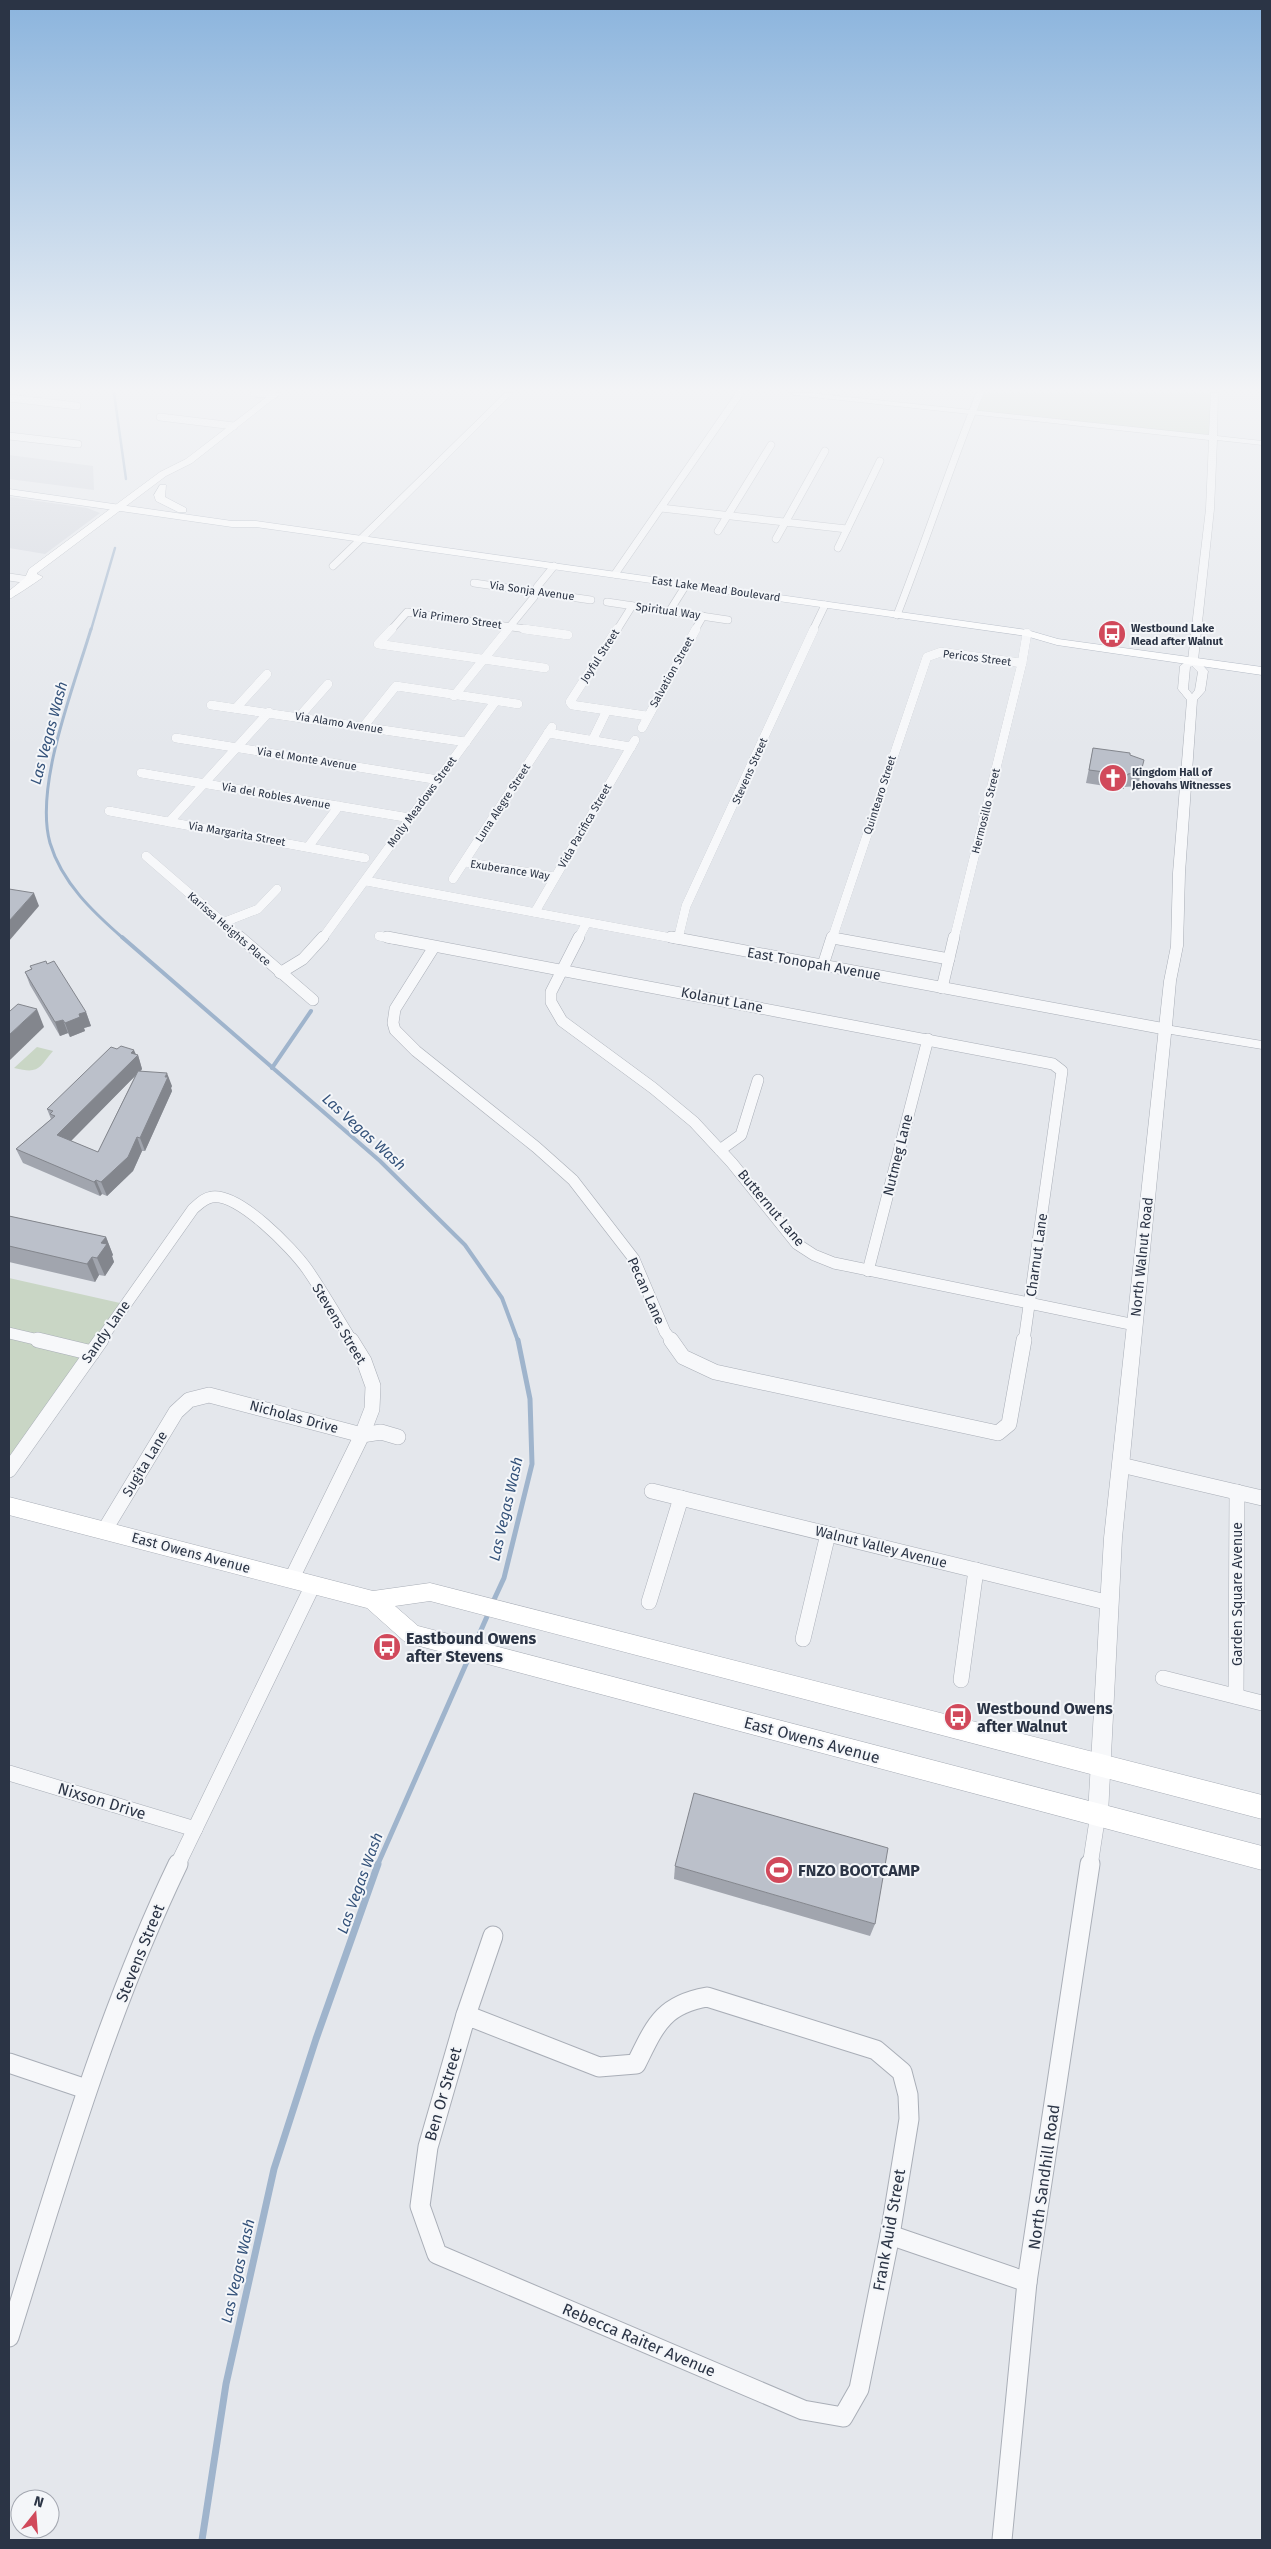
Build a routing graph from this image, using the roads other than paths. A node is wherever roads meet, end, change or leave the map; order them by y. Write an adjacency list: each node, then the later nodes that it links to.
1 (112, 512): 25 (main road)
2 (124, 512): 25 (main road)
3 (169, 512): 15 (main road, East Lake Mead Boulevard)
4 (197, 512): 15 (main road, East Lake Mead Boulevard)
5 (387, 512): 18 (street)
6 (658, 512): 23 (street)
7 (694, 512): 13 (street)
8 (729, 512): 13 (street)
9 (792, 512): 14 (street)
10 (855, 512): 16 (street)
11 (935, 512): 35 (street)
12 (1210, 512): 42 (street, North Walnut Road)
13 (727, 516): 14 (street); 17 (street)
14 (786, 523): 16 (street); 19 (street)
15 (256, 524): 18 (main road, East Lake Mead Boulevard)
16 (847, 529): 20 (street)
17 (718, 531)
18 (361, 538): 21 (street); 22 (main road, East Lake Mead Boulevard)
19 (776, 539)
20 (838, 548)
21 (333, 566)
22 (554, 566): 23 (main road, East Lake Mead Boulevard); 28 (street)
23 (615, 574): 27 (main road, East Lake Mead Boulevard)
24 (9, 577): 25 (street)
25 (29, 580): 29 (main road)
26 (474, 583): 28 (street, Via Sonja Avenue)
27 (686, 585): 32 (main road, East Lake Mead Boulevard); 34 (street)
28 (534, 592): 30 (street, Via Sonja Avenue); 38 (street)
29 (9, 596)
30 (591, 600)
31 (607, 602): 33 (street, Spiritual Way)
32 (825, 605): 35 (main road, East Lake Mead Boulevard); 85 (street, Stevens Street)
33 (632, 606): 34 (street, Spiritual Way); 56 (street, Joyful Street)
34 (669, 612): 36 (street, Spiritual Way)
35 (897, 615): 39 (main road, East Lake Mead Boulevard)
36 (702, 616): 37 (street, Spiritual Way); 58 (street, Salvation Street)
37 (728, 620)
38 (509, 626): 40 (street, Via Primero Street); 43 (street); 43 (street, Via Primero Street)
39 (1026, 634): 42 (main road, East Lake Mead Boulevard); 45 (street, Hermosillo Street)
40 (568, 635)
41 (931, 654): 45 (street, Pericos Street); 86 (street, Quintearo Street)
42 (1193, 656): 44 (main road, East Lake Mead Boulevard); 47 (main road, East Lake Mead Boulevard); 51 (street, North Walnut Road); 51 (street, North Walnut Road)
43 (483, 660): 46 (street, Via Primero Street); 50 (street)
44 (1262, 662)
45 (1022, 663): 88 (street, Hermosillo Street)
46 (545, 668)
47 (1262, 671)
48 (267, 674): 55 (street)
49 (328, 684): 59 (street)
50 (454, 696): 52 (street); 60 (street)
51 (1192, 700): 94 (street, North Walnut Road)
52 (495, 702): 53 (street); 64 (street, Molly Meadows Street)
53 (518, 704)
54 (211, 705): 55 (street, Via Alamo Avenue)
55 (236, 708): 57 (street, Via Alamo Avenue)
56 (608, 710): 58 (street); 63 (street)
57 (269, 712): 59 (street, Via Alamo Avenue); 65 (street)
58 (647, 716): 61 (street, Salvation Street)
59 (299, 717): 60 (street, Via Alamo Avenue)
60 (363, 727): 64 (street, Via Alamo Avenue)
61 (642, 728)
62 (176, 738): 65 (street, Via el Monte Avenue)
63 (592, 741): 76 (street, Luna Alegre Street); 77 (street, Vida Pacifica Street)
64 (466, 742): 67 (street, Molly Meadows Street)
65 (236, 748): 67 (street, Via el Monte Avenue); 68 (street)
66 (141, 773): 68 (street, Via del Robles Avenue)
67 (439, 780): 71 (street, Molly Meadows Street)
68 (204, 784): 69 (street, Via del Robles Avenue); 72 (street)
69 (339, 806): 71 (street, Via del Robles Avenue); 73 (street)
70 (109, 811): 72 (street, Via Margarita Street)
71 (410, 818): 79 (street, Molly Meadows Street)
72 (169, 822): 73 (street, Via Margarita Street)
73 (308, 847): 75 (street, Via Margarita Street)
74 (146, 856): 82 (street, Karissa Heights Place)
75 (365, 858)
76 (465, 862): 77 (street, Exuberance Way); 78 (street, Luna Alegre Street)
77 (555, 877): 81 (street, Vida Pacifica Street)
78 (453, 879)
79 (366, 881): 81 (street, East Tonopah Avenue); 91 (street, Molly Meadows Street)
80 (277, 889): 82 (street)
81 (535, 912): 83 (street, East Tonopah Avenue)
82 (222, 922): 91 (street, Karissa Heights Place)
83 (587, 922): 85 (street, East Tonopah Avenue); 90 (street, Butternut Lane)
84 (379, 936): 87 (street, Kolanut Lane)
85 (678, 938): 89 (street, East Tonopah Avenue)
86 (833, 938): 88 (street); 89 (street, Quintearo Street)
87 (434, 947): 90 (street, Kolanut Lane); 107 (street, Pecan Lane)
88 (949, 959): 92 (street, Hermosillo Street)
89 (823, 966): 92 (street, East Tonopah Avenue)
90 (561, 970): 95 (street, Kolanut Lane); 99 (street, Butternut Lane)
91 (280, 973): 93 (street, Karissa Heights Place)
92 (942, 988): 94 (street, East Tonopah Avenue)
93 (313, 1000)
94 (1165, 1029): 96 (street, East Tonopah Avenue); 103 (street, North Walnut Road)
95 (928, 1038): 97 (street, Kolanut Lane); 101 (street, Nutmeg Lane)
96 (1262, 1046)
97 (1062, 1070): 102 (street, Charnut Lane)
98 (758, 1080): 99 (street)
99 (720, 1150): 101 (street, Butternut Lane)
100 (206, 1198): 105 (street, Sandy Lane); 108 (street, Stevens Street)
101 (868, 1271): 102 (street, Butternut Lane)
102 (1030, 1304): 103 (street, Butternut Lane); 107 (street, Charnut Lane)
103 (1135, 1325): 110 (street, North Walnut Road)
104 (9, 1333): 105 (street)
105 (92, 1353): 111 (street, Sandy Lane)
106 (189, 1400): 108 (street, Nicholas Drive); 117 (street, Sugita Lane)
107 (998, 1433)
108 (362, 1435): 109 (street, Nicholas Drive); 120 (street, Stevens Street)
109 (398, 1437)
110 (1121, 1465): 113 (street); 124 (street, North Walnut Road)
111 (9, 1470)
112 (652, 1491): 114 (street, Walnut Valley Avenue)
113 (1237, 1492): 115 (street); 128 (street, Garden Square Avenue)
114 (681, 1498): 118 (street, Walnut Valley Avenue); 123 (street)
115 (1262, 1498)
116 (9, 1506): 117 (main road, East Owens Avenue)
117 (104, 1531): 120 (main road, East Owens Avenue)
118 (828, 1534): 119 (street, Walnut Valley Avenue); 125 (street)
119 (976, 1570): 124 (street, Walnut Valley Avenue); 127 (street)
120 (291, 1580): 121 (main road, East Owens Avenue)
121 (313, 1585): 122 (main road, East Owens Avenue); 134 (street, Stevens Street)
122 (373, 1600): 130 (main road, East Owens Avenue); 133 (main road, East Owens Avenue)
123 (648, 1602)
124 (1110, 1603): 130 (street, North Walnut Road)
125 (803, 1639)
126 (1163, 1678): 128 (street)
127 (961, 1680)
128 (1236, 1696): 129 (street)
129 (1262, 1703)
130 (1101, 1765): 132 (main road, East Owens Avenue); 133 (street, North Walnut Road)
131 (9, 1773): 134 (street, Nixson Drive)
132 (1262, 1807)
133 (1098, 1814): 135 (main road, East Owens Avenue); 142 (street, North Sandhill Road)
134 (195, 1829): 139 (street, Stevens Street)
135 (1262, 1858)
136 (493, 1936): 137 (street, Ben Or Street)
137 (466, 2016): 140 (street, Frank Auid Street); 141 (street, Ben Or Street)
138 (9, 2063): 139 (street)
139 (86, 2089): 143 (street, Stevens Street)
140 (890, 2235): 142 (street); 144 (street, Frank Auid Street)
141 (437, 2254): 144 (street, Rebecca Raiter Avenue)
142 (1027, 2282): 145 (street, North Sandhill Road)
143 (9, 2337)
144 (843, 2417)
145 (1002, 2540)

